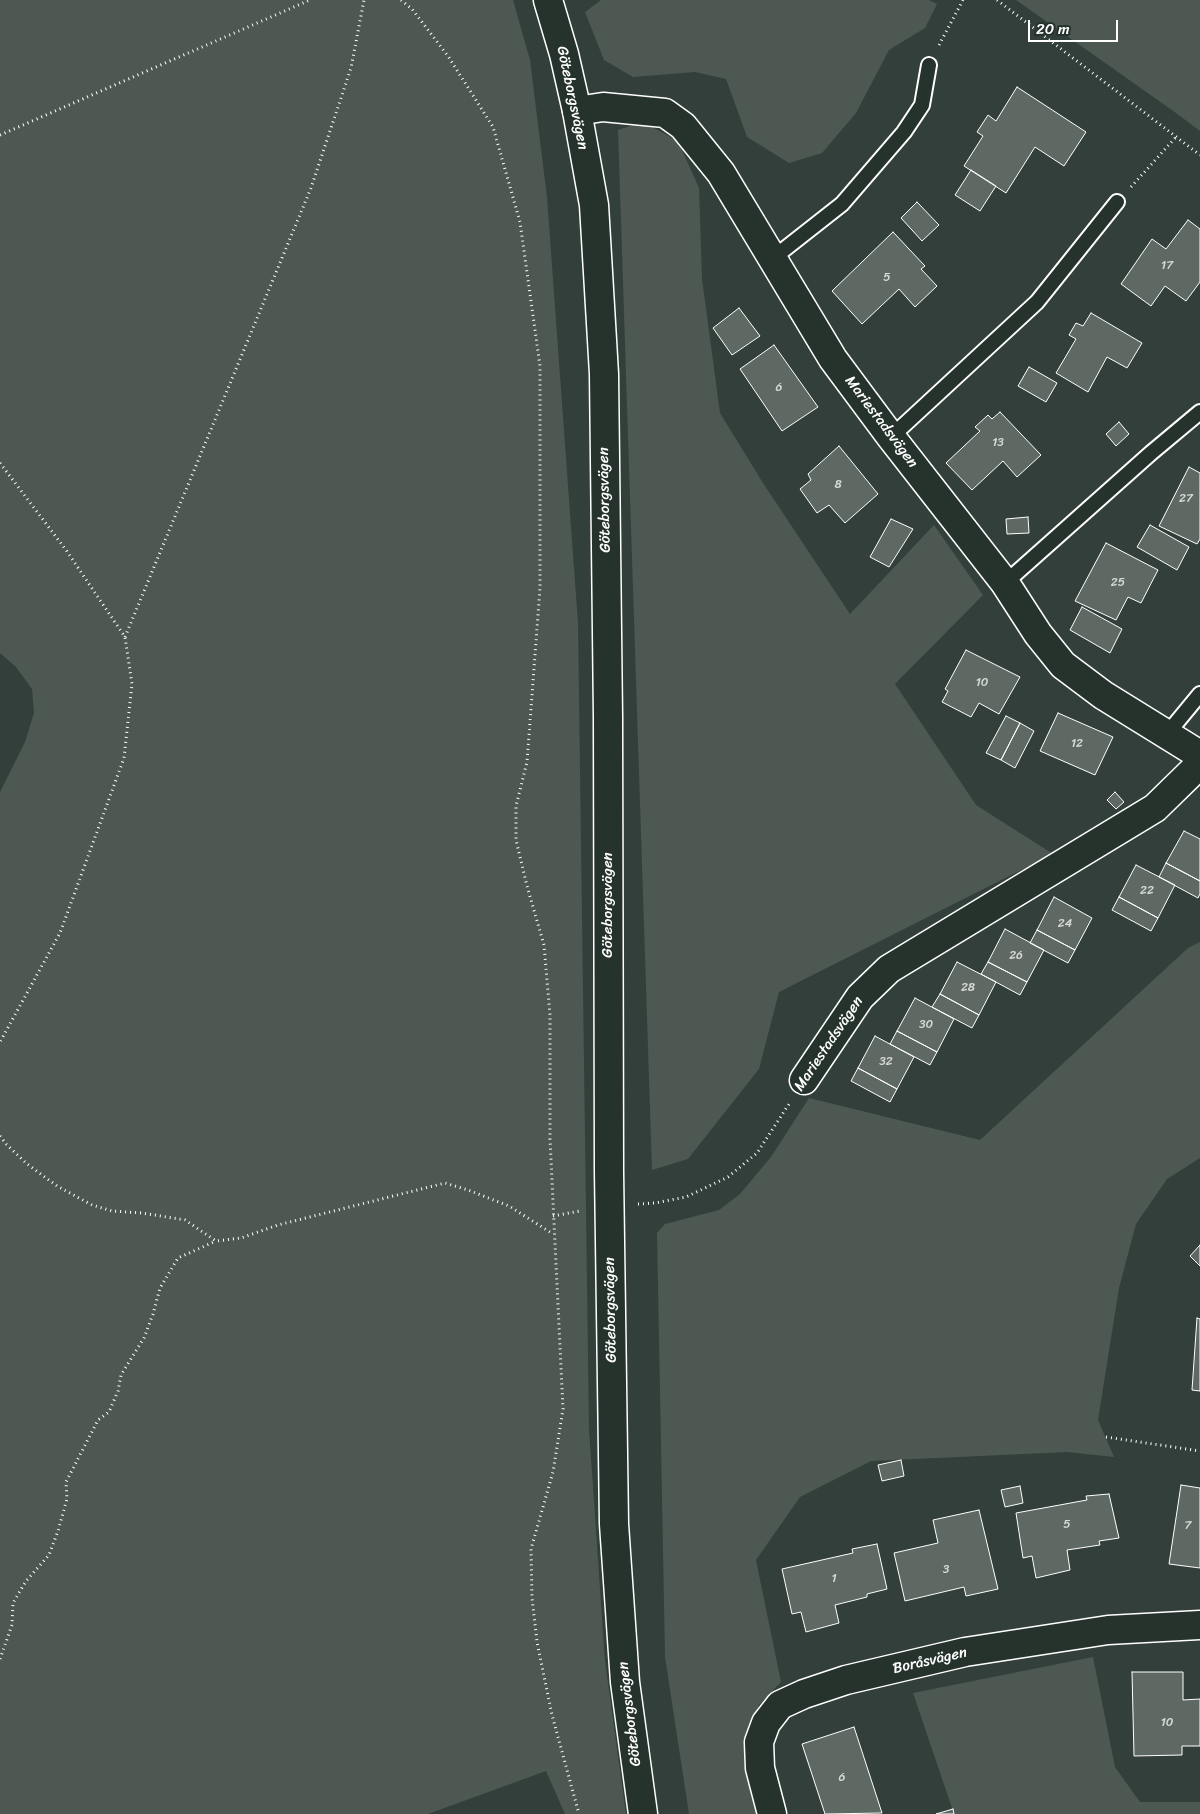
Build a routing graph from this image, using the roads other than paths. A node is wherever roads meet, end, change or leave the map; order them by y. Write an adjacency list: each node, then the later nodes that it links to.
1 (548, 0): 3 (street, Göteborgsvägen)
2 (929, 65): 5 (lane)
3 (577, 111): 5 (street, Mariestadsvägen); 15 (street, Göteborgsvägen)
4 (1117, 202): 7 (lane)
5 (772, 259): 7 (street, Mariestadsvägen)
6 (1200, 412): 8 (lane)
7 (891, 437): 8 (street, Mariestadsvägen)
8 (1005, 583): 10 (street, Mariestadsvägen)
9 (1200, 694): 10 (lane)
10 (1167, 734): 11 (street, Mariestadsvägen)
11 (1200, 755)
12 (1200, 764): 13 (street, Mariestadsvägen)
13 (804, 1080)
14 (1200, 1625): 16 (street, Boråsvägen)
15 (643, 1814)
16 (772, 1814)

